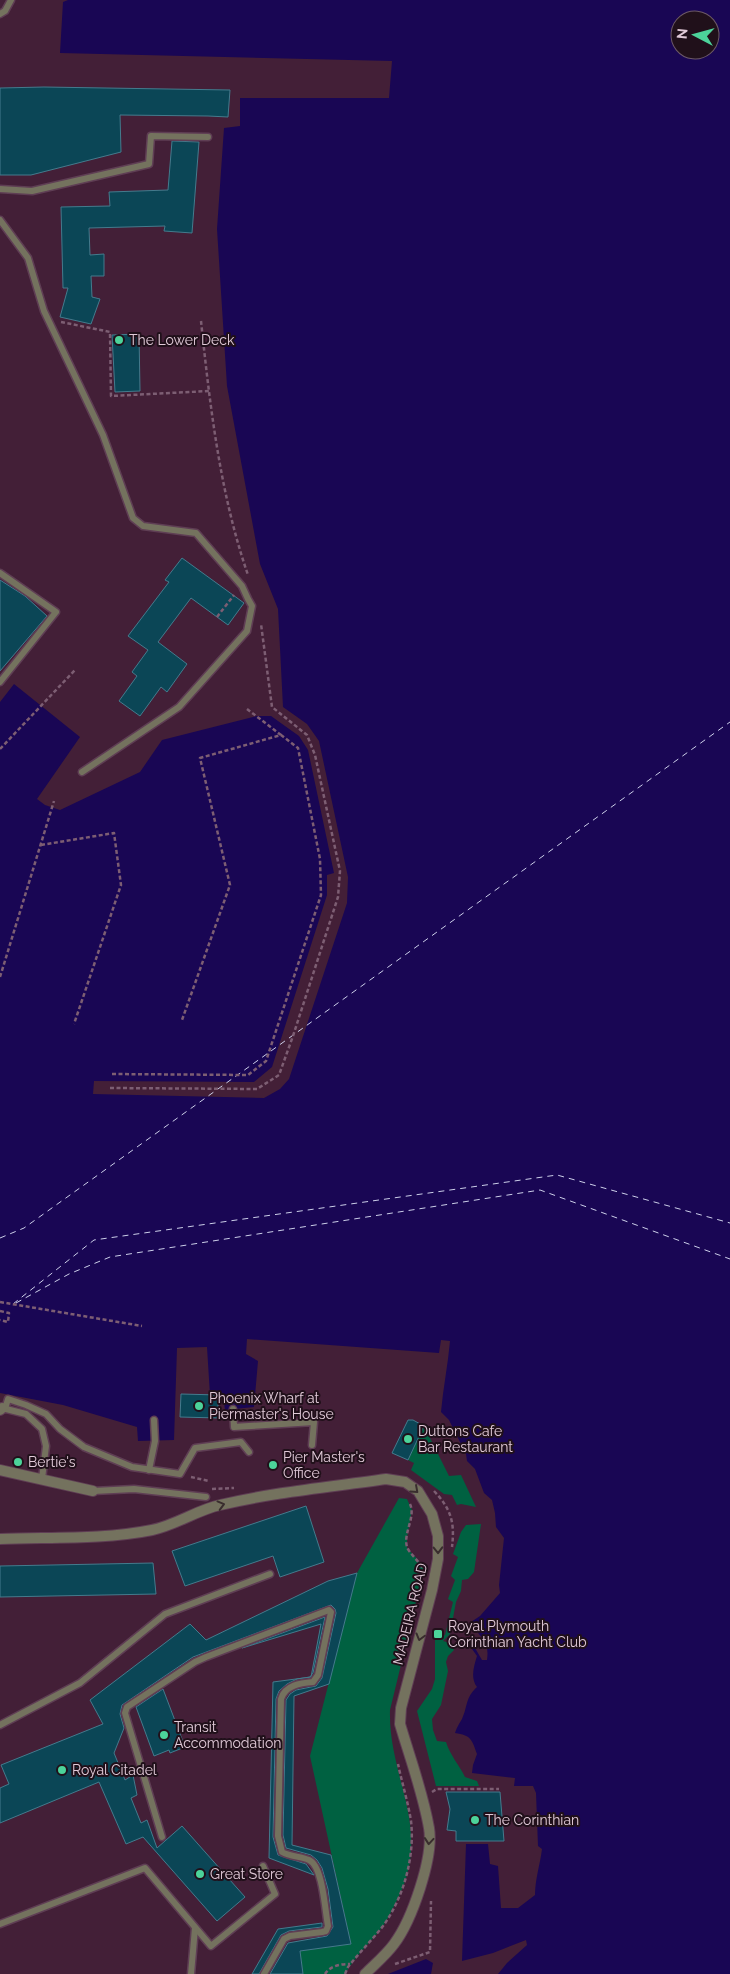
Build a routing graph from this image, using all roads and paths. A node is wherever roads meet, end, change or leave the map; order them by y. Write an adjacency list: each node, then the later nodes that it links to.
1 (10, 0): 2 (lane)
2 (0, 14)
3 (208, 137): 4 (lane)
4 (0, 189)
5 (0, 220): 17 (lane)
6 (54, 320): 8 (path)
7 (201, 321): 8 (path)
8 (208, 391): 10 (path)
9 (0, 573): 13 (lane)
10 (250, 580)
11 (260, 623): 24 (path)
12 (75, 670): 16 (path)
13 (0, 682)
14 (247, 709): 15 (path)
15 (281, 736): 21 (path); 23 (path)
16 (0, 749)
17 (82, 772)
18 (54, 801): 19 (path)
19 (41, 845): 20 (path); 22 (path)
20 (0, 977)
21 (182, 1020)
22 (74, 1024)
23 (112, 1074)
24 (110, 1088)
25 (0, 1302): 28 (path)
26 (0, 1311): 27 (path)
27 (0, 1320)
28 (142, 1326)
29 (2, 1409): 35 (lane); 37 (lane)
30 (233, 1409): 32 (lane)
31 (154, 1420): 35 (lane)
32 (312, 1445)
33 (249, 1452): 36 (lane)
34 (0, 1470): 37 (street)
35 (149, 1470): 36 (lane)
36 (180, 1474): 38 (path)
37 (42, 1479): 42 (street)
38 (209, 1481)
39 (429, 1486): 45 (path)
40 (236, 1488): 41 (path)
41 (207, 1489)
42 (93, 1491): 43 (lane)
43 (206, 1497)
44 (0, 1539): 49 (street, MADEIRA ROAD, one-way to 49)
45 (452, 1549)
46 (270, 1574): 47 (lane)
47 (0, 1724)
48 (499, 1789): 49 (path)
49 (420, 1793): 62 (street, MADEIRA ROAD, one-way to 62)
50 (410, 1813): 56 (path)
51 (162, 1837): 59 (lane)
52 (263, 1866): 55 (lane)
53 (431, 1900): 57 (path)
54 (0, 1924): 55 (lane)
55 (195, 1928): 58 (lane)
56 (350, 1964): 60 (path); 61 (path)
57 (392, 1965)
58 (190, 1974)
59 (264, 1974)
60 (324, 1974)
61 (345, 1974)
62 (365, 1974)

